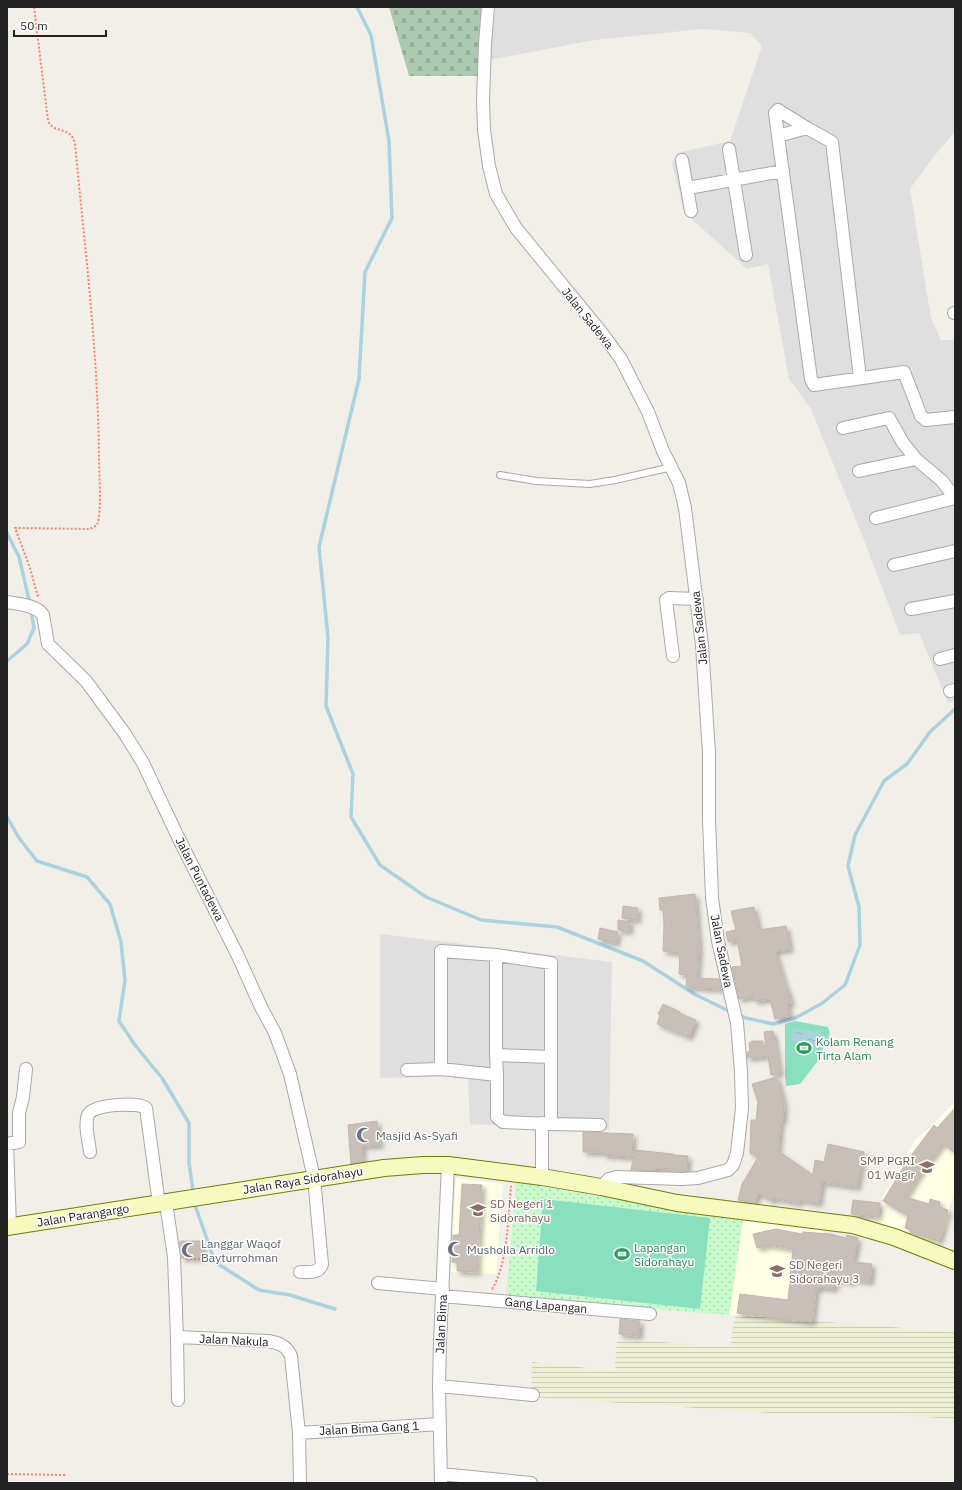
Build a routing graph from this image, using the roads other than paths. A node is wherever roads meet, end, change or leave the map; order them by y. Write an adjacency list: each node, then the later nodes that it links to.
1 (488, 7): 15 (street, Jalan Sadewa)
2 (807, 128): 3 (street); 3 (street); 11 (street)
3 (778, 136): 6 (street)
4 (729, 150): 7 (street)
5 (682, 160): 8 (street)
6 (783, 170): 7 (street); 11 (street)
7 (734, 179): 8 (street); 10 (street)
8 (688, 188): 9 (street)
9 (691, 211)
10 (746, 255)
11 (860, 378): 12 (street)
12 (955, 417)
13 (842, 428): 14 (street)
14 (916, 459): 16 (street); 18 (street)
15 (672, 467): 17 (lane); 22 (street, Jalan Sadewa)
16 (859, 471)
17 (500, 475)
18 (955, 498): 19 (street)
19 (876, 518)
20 (955, 551): 21 (street)
21 (894, 565)
22 (697, 599): 27 (street); 42 (street, Jalan Sadewa)
23 (955, 601): 25 (street)
24 (7, 602): 41 (street, Jalan Puntadewa)
25 (911, 609)
26 (955, 655): 28 (street)
27 (673, 656)
28 (940, 659)
29 (496, 955): 30 (street); 31 (street); 33 (street)
30 (496, 1055): 31 (street); 35 (street)
31 (551, 1058): 36 (street)
32 (26, 1069): 43 (street)
33 (441, 1069): 34 (street); 35 (street)
34 (407, 1070)
35 (496, 1075): 36 (street)
36 (546, 1123): 37 (street); 40 (street)
37 (600, 1125)
38 (90, 1152): 44 (street)
39 (448, 1165): 40 (main road, Jalan Raya Sidorahayu); 41 (main road, Jalan Raya Sidorahayu); 49 (street, Jalan Bima)
40 (542, 1177): 42 (main road, Jalan Raya Sidorahayu)
41 (314, 1178): 44 (main road, Jalan Raya Sidorahayu); 47 (street, Jalan Puntadewa)
42 (601, 1187): 46 (main road, Jalan Raya Sidorahayu)
43 (8, 1198): 45 (street)
44 (162, 1203): 45 (main road, Jalan Parangargo); 51 (street)
45 (8, 1226)
46 (955, 1261)
47 (300, 1272)
48 (378, 1282): 49 (street, Gang Lapangan)
49 (443, 1293): 50 (street, Gang Lapangan); 52 (street, Jalan Bima)
50 (650, 1314)
51 (177, 1337): 54 (street); 56 (street, Jalan Nakula)
52 (439, 1386): 53 (street); 55 (street, Jalan Bima)
53 (533, 1394)
54 (178, 1400)
55 (440, 1424): 56 (street, Jalan Bima Gang 1); 57 (street, Jalan Bima)
56 (299, 1432): 58 (street, Jalan Nakula)
57 (441, 1479): 59 (street)
58 (300, 1483)
59 (530, 1483)

